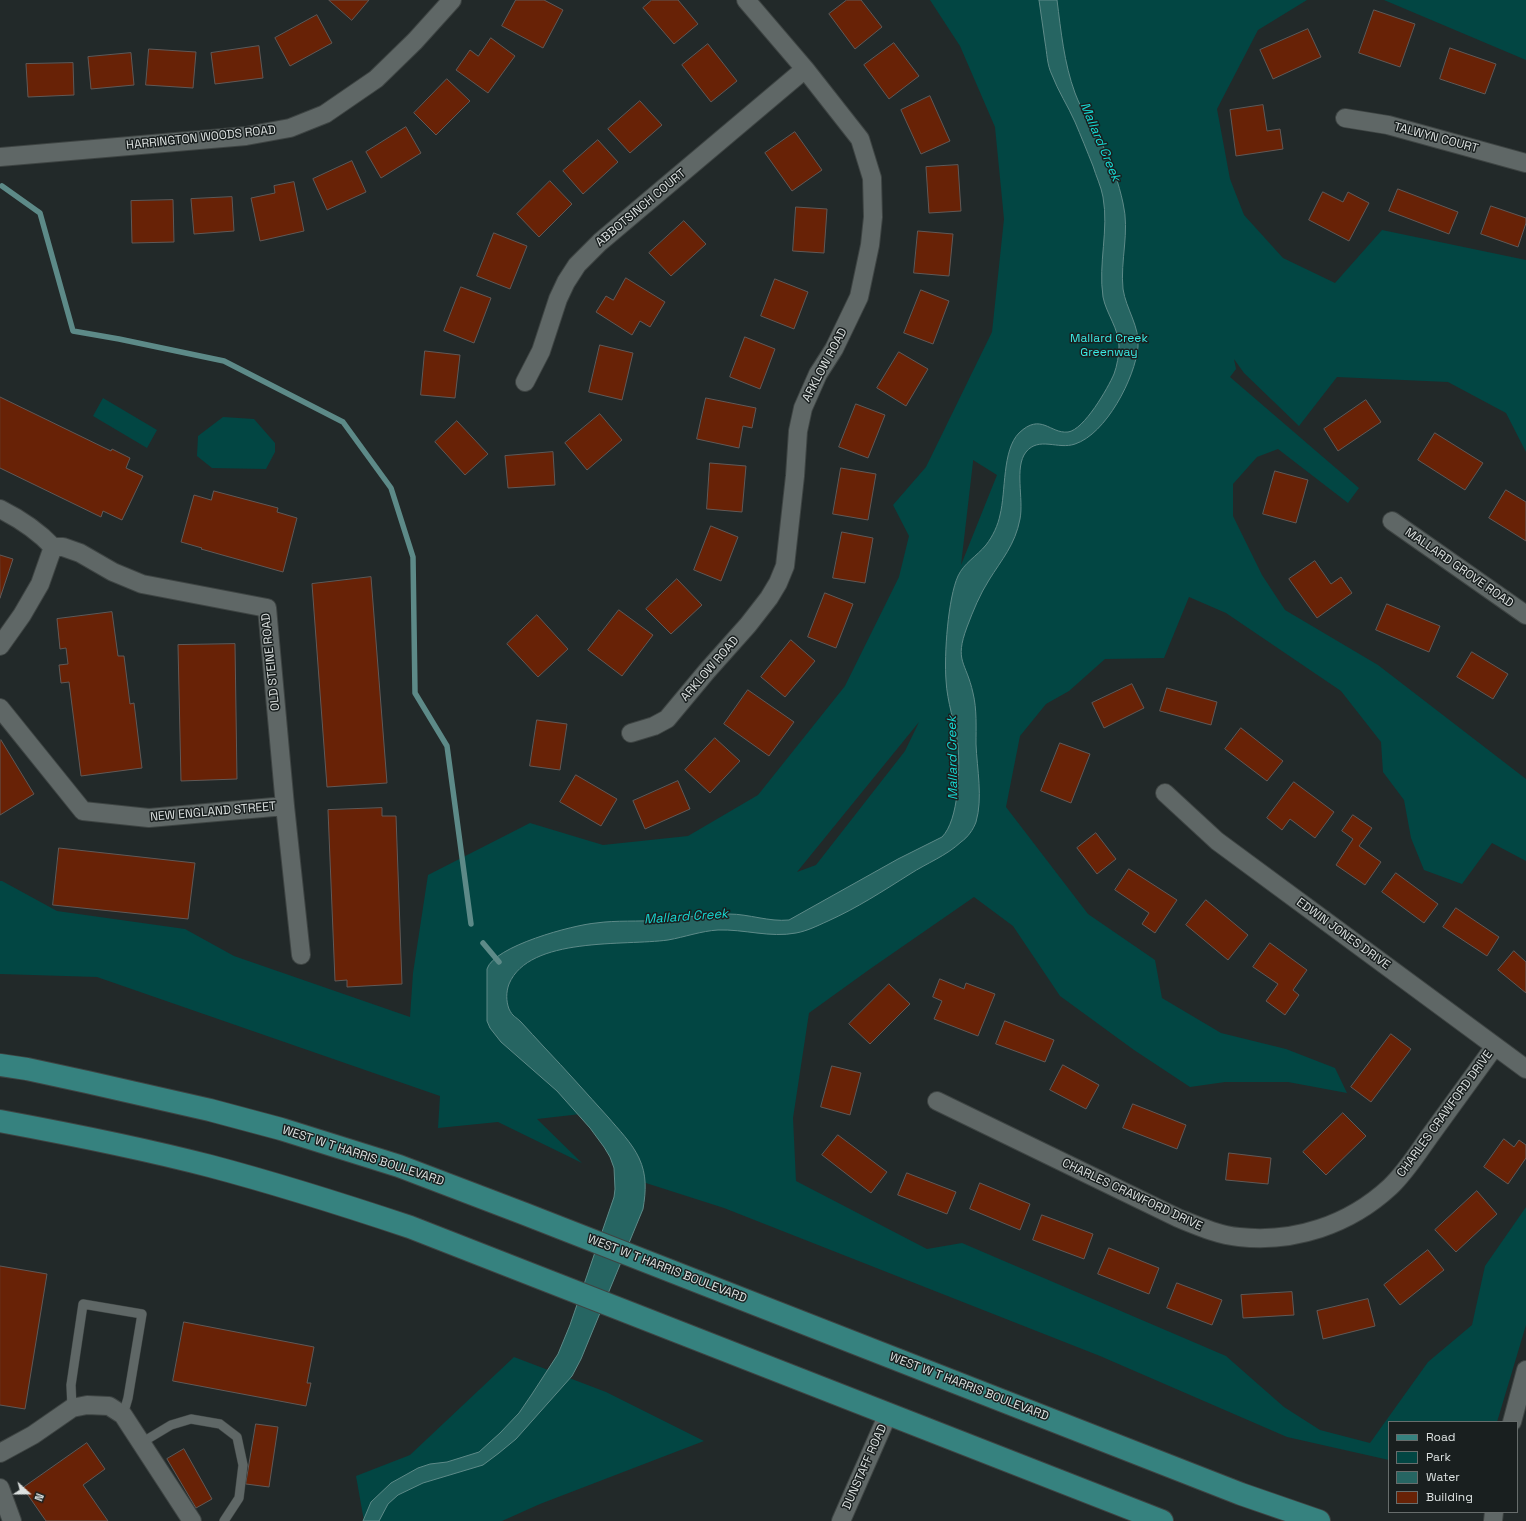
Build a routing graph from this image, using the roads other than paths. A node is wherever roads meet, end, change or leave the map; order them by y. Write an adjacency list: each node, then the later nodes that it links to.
1 (452, 0): 5 (street, HARRINGTON WOODS ROAD)
2 (746, 0): 3 (street, ARKLOW ROAD)
3 (805, 69): 7 (street, ABBOTSINCH COURT); 14 (street, ARKLOW ROAD)
4 (1346, 118): 6 (street, TALWYN COURT)
5 (0, 157)
6 (1526, 163)
7 (525, 382)
8 (0, 509): 10 (street)
9 (1392, 521): 11 (street, MALLARD GROVE ROAD)
10 (53, 547): 12 (street); 16 (street, OLD STEINE ROAD)
11 (1526, 615)
12 (0, 646)
13 (0, 708): 16 (street, NEW ENGLAND STREET)
14 (631, 733)
15 (1165, 793): 18 (street, EDWIN JONES DRIVE)
16 (284, 806): 17 (street, OLD STEINE ROAD)
17 (301, 955)
18 (1495, 1046): 20 (street, EDWIN JONES DRIVE); 21 (street, CHARLES CRAWFORD DRIVE)
19 (0, 1065): 36 (main road, WEST W T HARRIS BOULEVARD)
20 (1526, 1069)
21 (937, 1101)
22 (0, 1121): 25 (main road)
23 (1526, 1370): 27 (street)
24 (72, 1408): 26 (street); 26 (lane); 29 (street)
25 (888, 1414): 34 (street, DUNSTAFF ROAD); 35 (main road)
26 (123, 1415): 28 (street)
27 (1512, 1421)
28 (141, 1443): 32 (street); 33 (lane)
29 (0, 1453)
30 (0, 1488): 31 (street)
31 (12, 1521)
32 (192, 1521)
33 (224, 1521)
34 (842, 1521)
35 (1162, 1521)
36 (1319, 1521)

